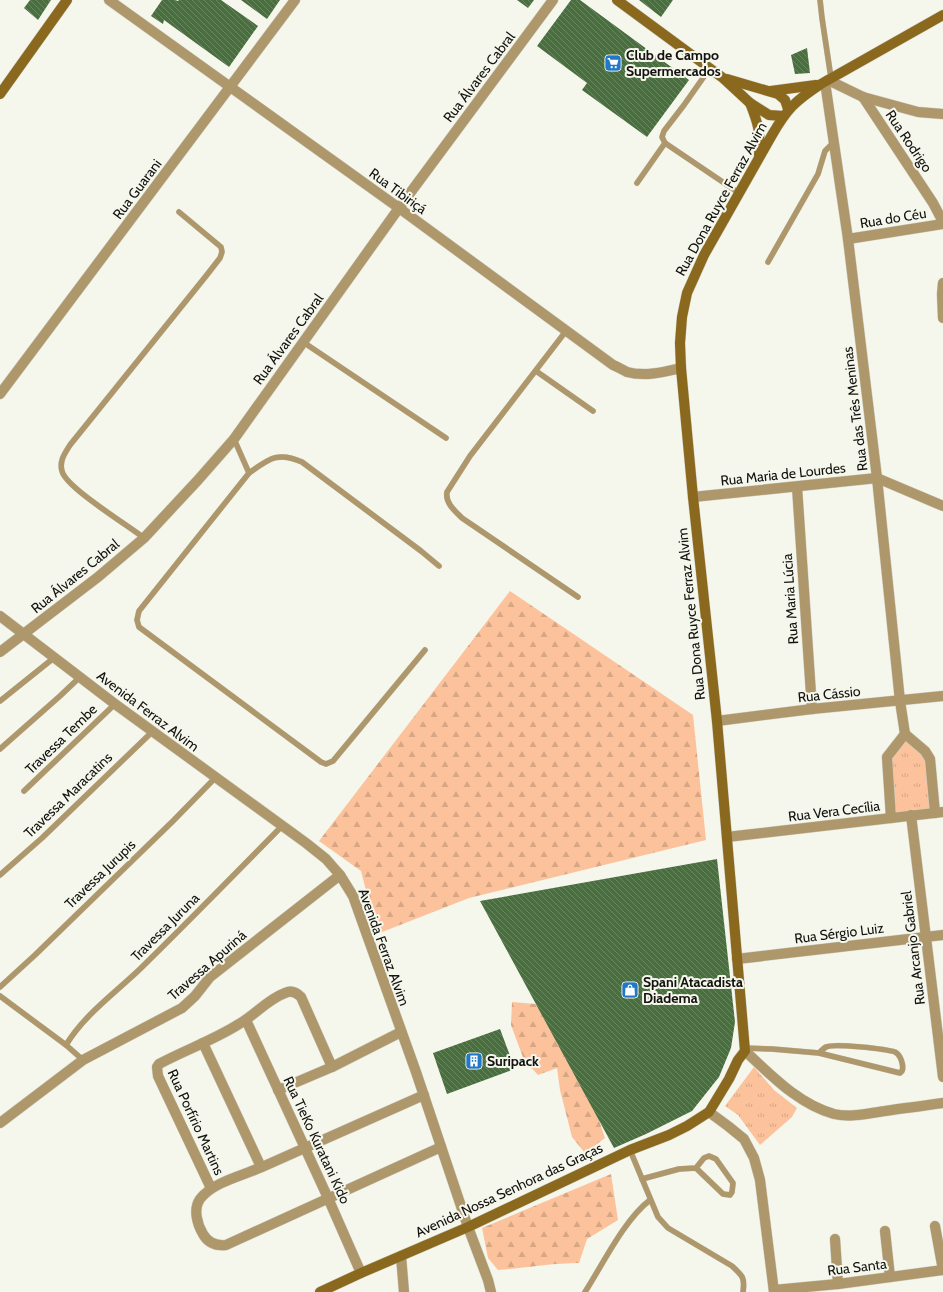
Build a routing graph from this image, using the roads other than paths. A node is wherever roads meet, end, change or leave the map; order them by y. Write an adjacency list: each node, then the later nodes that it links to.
1 (67, 0): 13 (main road)
2 (109, 0): 11 (street, Rua Tibiriçá)
3 (295, 0): 11 (street, Rua Guarani)
4 (553, 0): 23 (street, Rua Álvares Cabral)
5 (616, 0): 8 (main road)
6 (820, 0): 10 (lane)
7 (943, 15): 10 (main road, Rua Dona Ruyce Ferraz Alvim)
8 (710, 68): 9 (main road); 19 (lane)
9 (723, 78): 12 (main road); 15 (main road)
10 (826, 81): 12 (main road); 14 (street); 16 (main road, Rua Dona Ruyce Ferraz Alvim); 18 (street, Rua das Três Meninas)
11 (230, 87): 23 (street, Rua Tibiriçá); 34 (street, Rua Guarani)
12 (771, 91): 16 (main road)
13 (0, 94)
14 (863, 97): 17 (street); 25 (street, Rua Rodrigo)
15 (750, 103): 16 (main road); 20 (main road)
16 (786, 113): 20 (main road, Rua Dona Ruyce Ferraz Alvim)
17 (943, 114)
18 (834, 142): 26 (street, Rua das Três Meninas); 27 (lane)
19 (665, 143): 21 (lane); 22 (lane)
20 (758, 160): 22 (main road, Rua Dona Ruyce Ferraz Alvim)
21 (637, 183)
22 (739, 193): 32 (main road, Rua Dona Ruyce Ferraz Alvim)
23 (399, 208): 30 (street, Rua Tibiriçá); 31 (street, Rua Álvares Cabral)
24 (179, 212): 43 (lane)
25 (943, 223): 26 (street, Rua do Céu)
26 (848, 239): 39 (street, Rua das Três Meninas)
27 (768, 262)
28 (943, 283): 29 (street)
29 (943, 318)
30 (566, 331): 32 (street, Rua Tibiriçá); 33 (lane)
31 (303, 342): 36 (street, Rua Álvares Cabral); 37 (lane)
32 (681, 368): 41 (main road, Rua Dona Ruyce Ferraz Alvim)
33 (536, 371): 35 (lane); 45 (lane)
34 (0, 394)
35 (592, 411)
36 (234, 438): 38 (lane); 43 (street, Rua Álvares Cabral)
37 (446, 438)
38 (249, 473): 44 (lane); 48 (lane)
39 (877, 478): 40 (street, Rua Maria de Lourdes); 42 (street, Rua Maria de Lourdes); 54 (street, Rua das Três Meninas)
40 (797, 487): 41 (street, Rua Maria de Lourdes); 56 (street, Rua Maria Lúcia)
41 (693, 497): 57 (main road, Rua Dona Ruyce Ferraz Alvim)
42 (943, 506)
43 (144, 538): 47 (street, Rua Álvares Cabral)
44 (440, 566)
45 (578, 597)
46 (0, 616): 47 (street, Avenida Ferraz Alvim)
47 (24, 634): 49 (street, Rua Álvares Cabral); 50 (street, Avenida Ferraz Alvim)
48 (425, 650)
49 (0, 652)
50 (55, 657): 51 (street, Avenida Ferraz Alvim); 53 (lane)
51 (80, 677): 55 (street, Avenida Ferraz Alvim); 60 (lane)
52 (943, 696): 54 (street, Rua Cássio)
53 (0, 701)
54 (900, 701): 56 (street, Rua Cássio); 59 (street, Rua das Três Meninas)
55 (115, 704): 58 (street, Avenida Ferraz Alvim); 62 (lane, Travessa Tembe)
56 (812, 709): 57 (street, Rua Cássio)
57 (717, 721): 67 (main road, Rua Dona Ruyce Ferraz Alvim)
58 (152, 732): 61 (street, Avenida Ferraz Alvim); 69 (lane, Travessa Maracatins)
59 (905, 734): 63 (street); 65 (street)
60 (0, 750)
61 (216, 777): 66 (street, Avenida Ferraz Alvim); 73 (lane, Travessa Jurupis)
62 (24, 791)
63 (939, 812): 64 (street, Rua Vera Cecília)
64 (911, 815): 65 (street, Rua Vera Cecília); 71 (street, Rua Arcanjo Gabriel)
65 (891, 818): 67 (street, Rua Vera Cecília)
66 (282, 826): 68 (street, Avenida Ferraz Alvim); 78 (lane, Travessa Juruna)
67 (728, 837): 72 (main road, Rua Dona Ruyce Ferraz Alvim)
68 (340, 874): 76 (street, Avenida Ferraz Alvim); 81 (street, Travessa Apuriná)
69 (0, 875)
70 (943, 935): 71 (street, Rua Sérgio Luiz)
71 (926, 937): 72 (street, Rua Sérgio Luiz); 83 (street, Rua Arcanjo Gabriel)
72 (737, 959): 79 (main road, Rua Dona Ruyce Ferraz Alvim)
73 (0, 987)
74 (0, 996): 78 (lane)
75 (246, 1020): 77 (street, Rua Porfírio Martins); 82 (street, Rua Porfírio Martins); 84 (street, Rua TieKo Kuratani Kido)
76 (401, 1032): 82 (street); 85 (street, Avenida Ferraz Alvim)
77 (202, 1043): 92 (street); 95 (street, Rua Porfírio Martins)
78 (66, 1045): 81 (lane)
79 (744, 1050): 80 (lane); 86 (street); 87 (main road)
80 (819, 1053): 80 (lane)
81 (83, 1060): 88 (street, Travessa Apuriná)
82 (332, 1067): 84 (street)
83 (943, 1077)
84 (278, 1090): 89 (street, Rua TieKo Kuratani Kido)
85 (424, 1095): 89 (street); 90 (street, Avenida Ferraz Alvim)
86 (943, 1103)
87 (709, 1112): 91 (main road, Avenida Nossa Senhora das Graças); 107 (street)
88 (0, 1123)
89 (305, 1147): 92 (street); 96 (street, Rua TieKo Kuratani Kido)
90 (441, 1147): 96 (street, Rua Porfírio Martins); 99 (street, Avenida Ferraz Alvim)
91 (630, 1150): 94 (lane); 99 (main road, Avenida Nossa Senhora das Graças)
92 (261, 1167): 95 (street)
93 (696, 1168): 93 (lane); 94 (lane)
94 (642, 1179): 97 (lane)
95 (212, 1188): 96 (street, Rua Porfírio Martins)
96 (328, 1198): 104 (street, Rua TieKo Kuratani Kido)
97 (650, 1200): 111 (lane); 112 (lane)
98 (935, 1226): 103 (street)
99 (468, 1227): 102 (main road, Avenida Nossa Senhora das Graças); 110 (street, Avenida Ferraz Alvim)
100 (885, 1231): 105 (street)
101 (835, 1239): 106 (street)
102 (401, 1256): 104 (main road, Avenida Nossa Senhora das Graças); 109 (street)
103 (943, 1270): 105 (street, Rua Santa)
104 (361, 1273): 108 (main road, Avenida Nossa Senhora das Graças)
105 (890, 1277): 106 (street, Rua Santa)
106 (838, 1284): 107 (street, Rua Santa)
107 (774, 1291)
108 (320, 1292)
109 (404, 1292)
110 (492, 1292)
111 (585, 1292)
112 (743, 1292)

